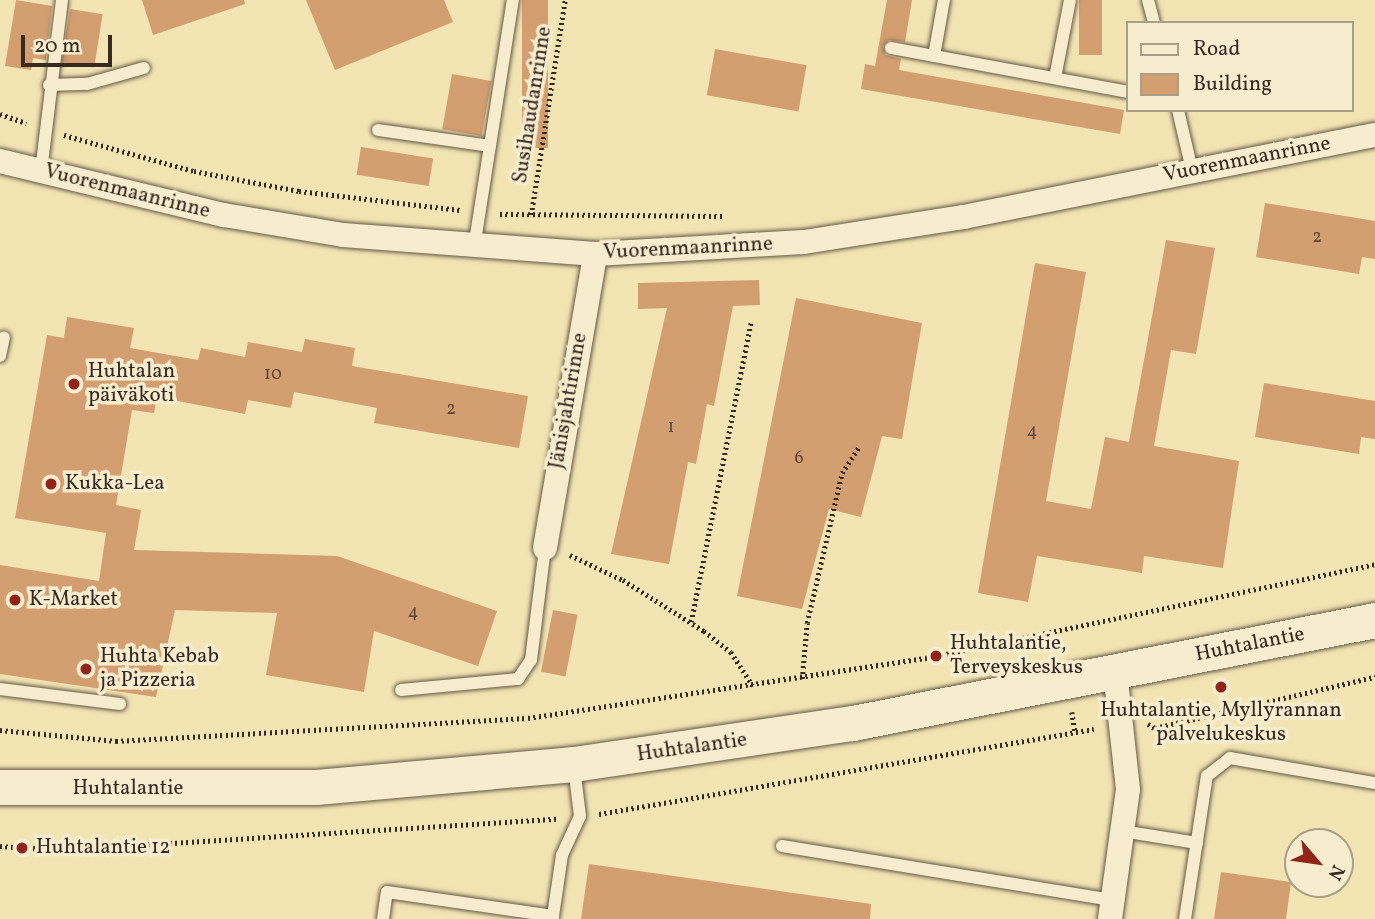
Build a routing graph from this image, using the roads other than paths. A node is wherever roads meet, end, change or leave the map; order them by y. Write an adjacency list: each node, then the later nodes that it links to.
1 (62, 0): 11 (lane)
2 (513, 0): 16 (lane)
3 (944, 0): 8 (lane)
4 (1070, 0): 10 (lane)
5 (1148, 0): 6 (lane)
6 (1153, 21)
7 (891, 48): 8 (lane)
8 (933, 56): 10 (lane)
9 (144, 68): 11 (lane)
10 (1055, 78): 12 (lane)
11 (49, 85): 19 (lane)
12 (1126, 92)
13 (1178, 112): 18 (lane)
14 (378, 130): 16 (lane)
15 (1375, 135): 18 (street, Vuorenmaanrinne)
16 (490, 146): 20 (lane)
17 (0, 161): 19 (street, Vuorenmaanrinne)
18 (1192, 170): 21 (street, Vuorenmaanrinne)
19 (41, 171): 20 (street, Vuorenmaanrinne)
20 (474, 248): 21 (street, Vuorenmaanrinne)
21 (595, 254): 24 (street, Jänisjahtirinne)
22 (4, 337): 23 (lane)
23 (0, 356)
24 (545, 548): 28 (lane)
25 (1375, 620): 26 (main road, Huhtalantie)
26 (1115, 672): 30 (main road, Huhtalantie); 33 (street)
27 (0, 689): 29 (lane)
28 (401, 690)
29 (120, 704)
30 (573, 764): 32 (main road, Huhtalantie); 37 (lane)
31 (1375, 783): 34 (lane)
32 (0, 787)
33 (1122, 831): 34 (lane); 36 (street)
34 (1197, 843): 38 (lane)
35 (782, 846): 36 (lane)
36 (1111, 910)
37 (383, 919)
38 (1185, 919)

